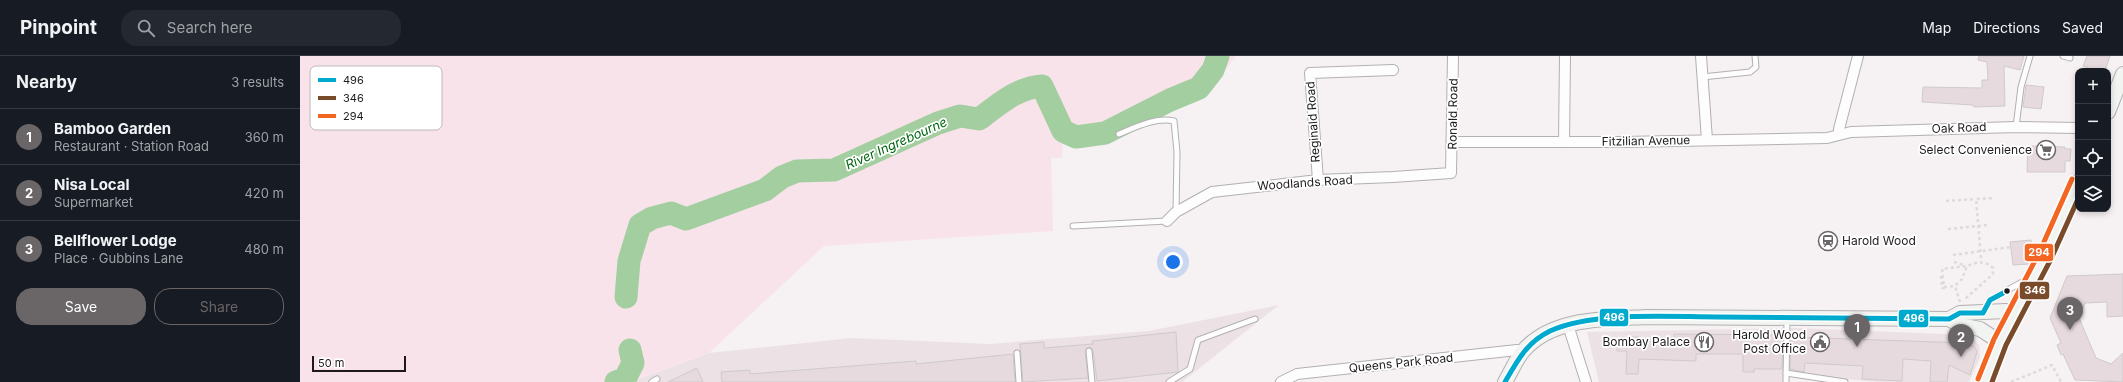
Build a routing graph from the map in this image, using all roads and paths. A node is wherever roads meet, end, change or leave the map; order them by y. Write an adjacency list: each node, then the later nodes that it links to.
1 (1453, 56): 18 (street, Ronald Road)
2 (1565, 56): 19 (street)
3 (1701, 56): 11 (street)
4 (1755, 56): 11 (lane)
5 (1858, 56): 16 (street)
6 (2030, 56): 13 (lane)
7 (2064, 56): 8 (lane)
8 (2070, 58)
9 (1393, 70): 21 (street, Reginald Road)
10 (2123, 74): 12 (street)
11 (1702, 77): 17 (street)
12 (2111, 104)
13 (2016, 127): 14 (street, Oak Road); 16 (street, Oak Road)
14 (2075, 128)
15 (1119, 134): 26 (lane)
16 (1839, 134): 17 (street, Fitzilian Avenue)
17 (1706, 140): 19 (street, Fitzilian Avenue)
18 (1452, 142): 19 (street, Fitzilian Avenue); 20 (street, Ronald Road)
19 (1564, 142)
20 (1451, 172): 21 (street, Woodlands Road)
21 (1318, 180): 26 (street, Woodlands Road)
22 (2075, 189): 39 (street)
23 (1995, 198): 24 (path)
24 (1976, 199): 25 (path); 30 (path)
25 (1946, 201)
26 (1176, 212): 27 (street, Woodlands Road)
27 (1167, 220): 29 (lane)
28 (1987, 225): 30 (path)
29 (1073, 226)
30 (1978, 226): 31 (path); 33 (path)
31 (1948, 229)
32 (2011, 247): 33 (path)
33 (1980, 252): 34 (path); 35 (path)
34 (1953, 255)
35 (1981, 257)
36 (1954, 262): 37 (path)
37 (1967, 266): 40 (path); 41 (path); 42 (path)
38 (1941, 276): 41 (path)
39 (2030, 285): 44 (lane); 45 (street)
40 (1955, 286): 41 (path); 42 (path)
41 (1944, 287)
42 (1960, 301): 43 (path)
43 (1955, 302)
44 (1983, 313): 45 (street); 48 (street); 50 (street)
45 (2014, 314): 51 (street)
46 (1787, 317): 48 (street); 49 (street); 55 (lane)
47 (1255, 319): 58 (lane)
48 (1949, 319): 50 (street)
49 (1568, 325): 53 (street); 61 (street)
50 (1980, 329): 51 (street)
51 (2000, 342): 64 (street)
52 (1089, 351): 57 (lane)
53 (1522, 352): 59 (street, Queens Park Road); 60 (street)
54 (1017, 353): 56 (lane)
55 (1786, 373): 62 (lane); 63 (lane)
56 (1019, 382)
57 (1092, 382)
58 (1169, 382)
59 (1281, 382)
60 (1505, 382)
61 (1586, 382)
62 (1786, 382)
63 (1845, 382)
64 (1984, 382)
65 (2011, 382): 66 (path)
66 (2060, 382)

